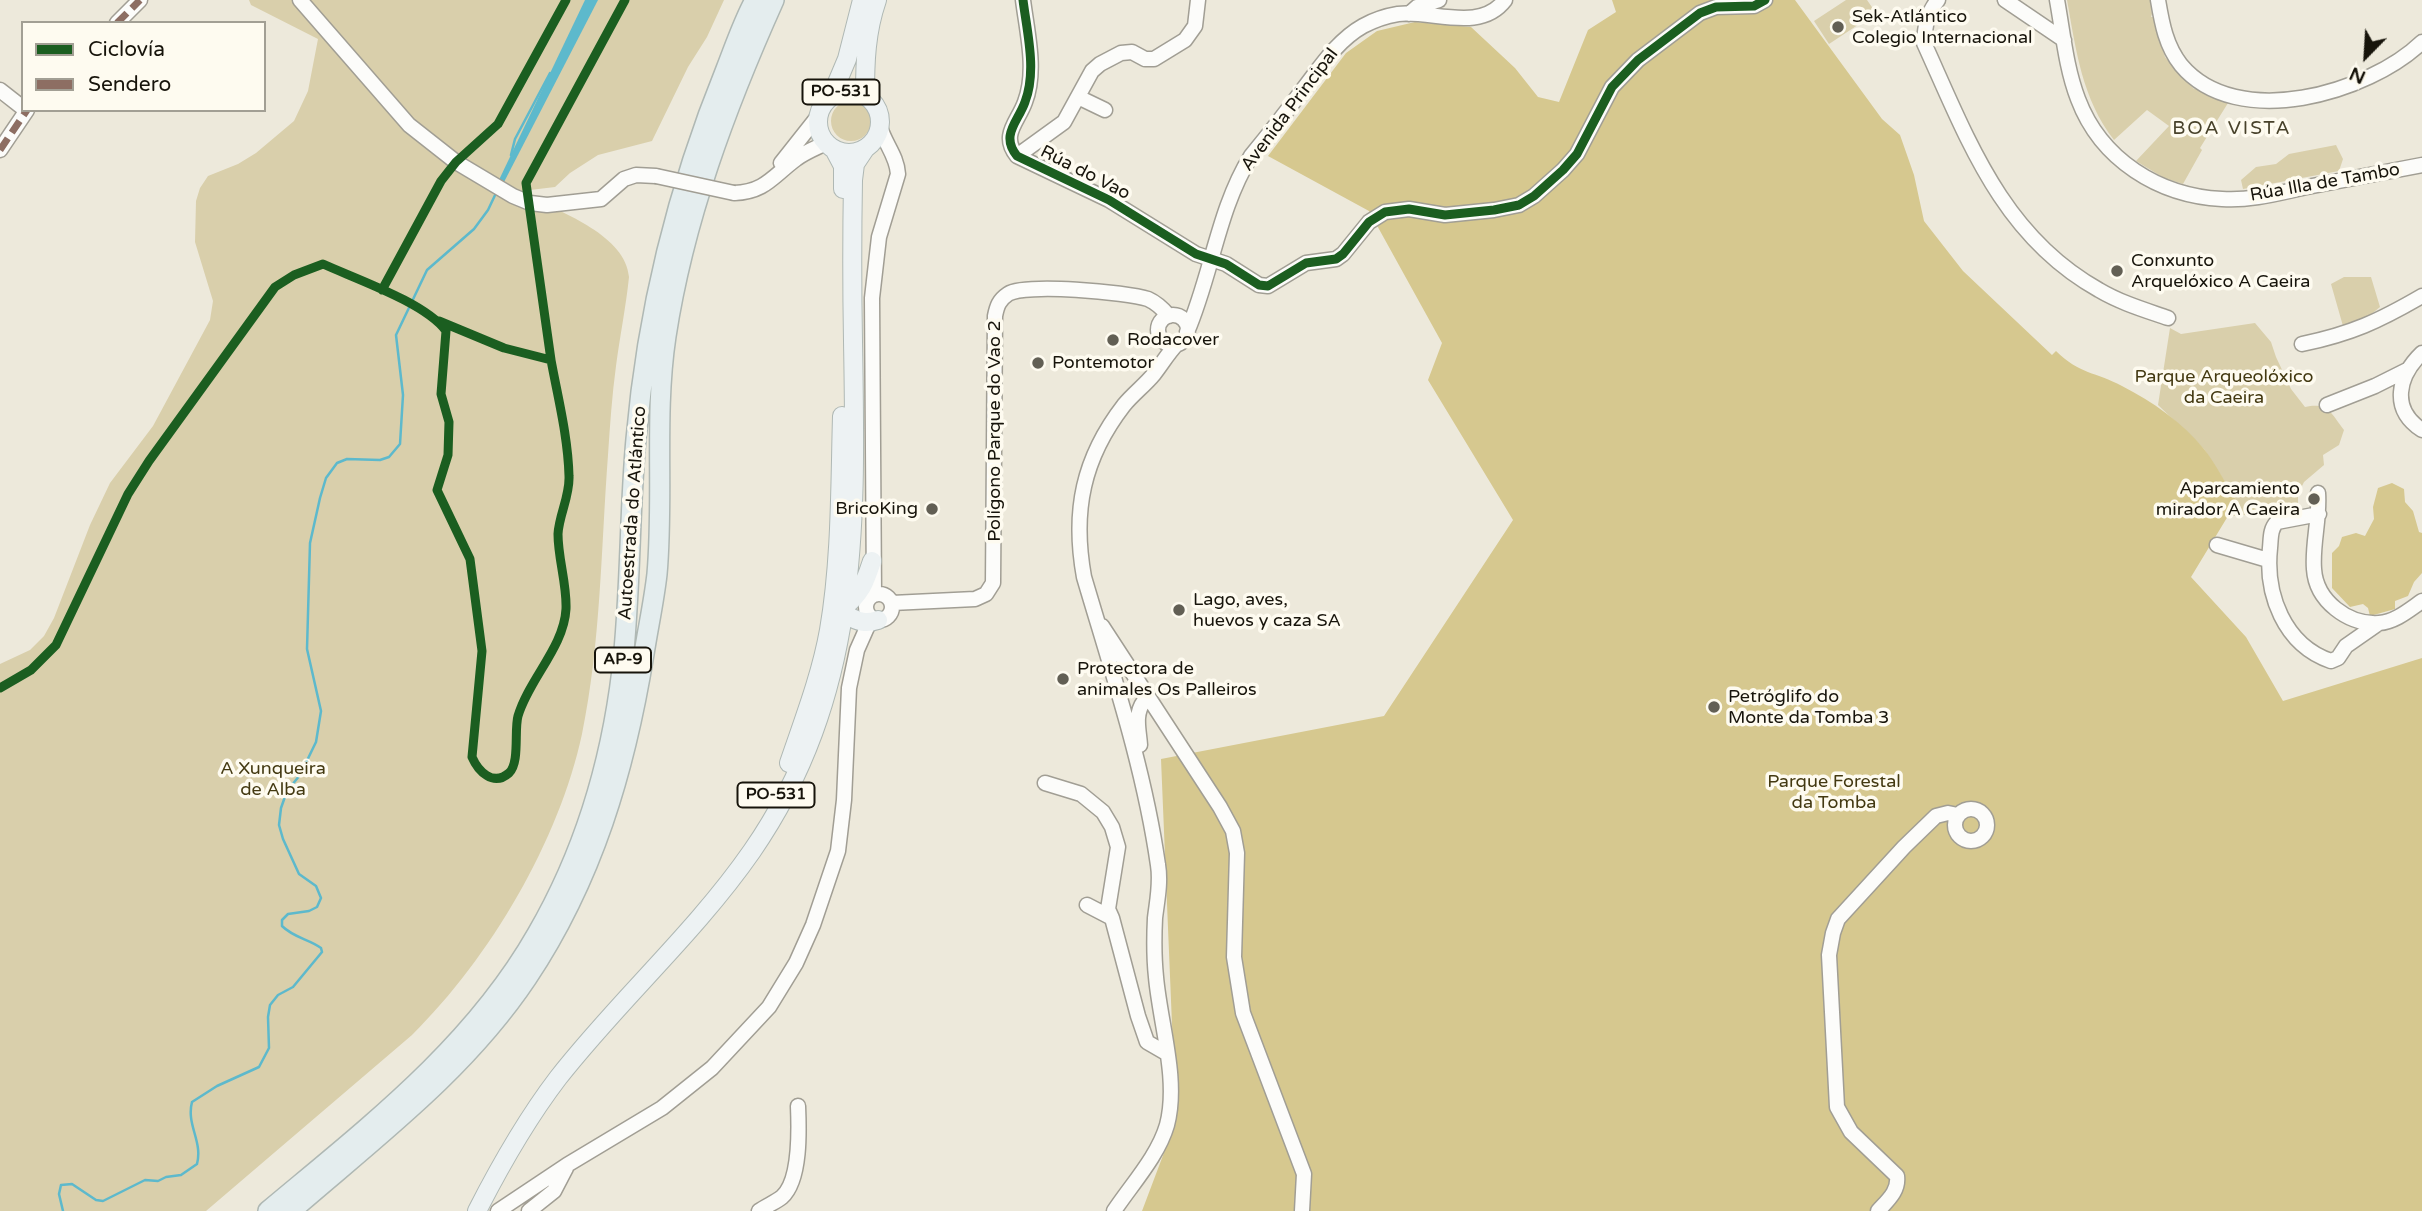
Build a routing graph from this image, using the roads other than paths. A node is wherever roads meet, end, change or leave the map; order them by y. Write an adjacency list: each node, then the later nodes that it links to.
1 (300, 0): 35 (street, bridge)
2 (755, 0): 74 (highway, Autoestrada do Atlántico / AP-9)
3 (774, 0): 75 (highway, Autoestrada do Atlántico / AP-9)
4 (862, 0): 22 (main road, PO-531)
5 (877, 0): 21 (main road, PO-531)
6 (1023, 0): 32 (street)
7 (1198, 0): 23 (street)
8 (1438, 0): 16 (street)
9 (1505, 0): 16 (street, Avenida Principal)
10 (1765, 0): 36 (street, Rúa do Vao)
11 (1938, 0): 39 (street)
12 (2005, 0): 18 (street)
13 (2057, 0): 18 (street, Rúa Illa de Tambo)
14 (2158, 0): 19 (street)
15 (138, 1): 17 (street)
16 (1409, 14): 36 (street, Avenida Principal)
17 (119, 21)
18 (2064, 40): 33 (street, Rúa Illa de Tambo)
19 (2422, 42)
20 (0, 90): 24 (street)
21 (865, 95): 22 (main road, PO-531); 28 (main road, PO-531)
22 (831, 97): 27 (main road, PO-531)
23 (1078, 97): 25 (street); 32 (street)
24 (21, 107)
25 (1105, 110)
26 (24, 112): 31 (street)
27 (819, 115): 29 (main road, PO-531); 35 (street)
28 (880, 127): 30 (main road, PO-531); 34 (street)
29 (830, 146): 30 (main road); 35 (street); 37 (main road, PO-531)
30 (867, 148): 34 (street); 55 (main road, PO-531)
31 (0, 150)
32 (1017, 156): 36 (street, Rúa do Vao)
33 (2422, 165)
34 (898, 170): 51 (street)
35 (759, 189)
36 (1212, 260): 40 (street, Avenida Principal)
37 (843, 285): 55 (main road); 65 (main road, PO-531)
38 (2422, 296): 42 (street)
39 (2168, 318)
40 (1175, 322): 41 (street, Avenida Principal); 41 (street); 54 (street, Polígono Parque do Vao 2)
41 (1171, 343): 56 (street)
42 (2302, 344)
43 (2422, 353): 44 (street)
44 (2407, 370): 45 (street); 46 (street)
45 (2327, 405)
46 (2422, 430)
47 (2318, 493): 48 (street)
48 (2319, 514): 50 (street); 58 (street)
49 (2217, 545): 50 (street)
50 (2268, 560): 58 (street)
51 (872, 561): 52 (street); 55 (main road)
52 (874, 595): 54 (street); 57 (street)
53 (2422, 601): 58 (street)
54 (892, 603): 57 (street)
55 (845, 606): 57 (main road); 59 (main road, PO-531)
56 (1097, 620): 60 (street); 61 (street)
57 (871, 622): 59 (main road); 62 (street)
58 (2379, 623)
59 (829, 679): 62 (street); 65 (main road); 77 (main road, PO-531)
60 (1139, 681): 61 (street); 64 (street)
61 (1116, 685): 63 (street); 66 (street)
62 (849, 688): 73 (street)
63 (1144, 701): 64 (street); 66 (street)
64 (1157, 711): 82 (street)
65 (805, 714): 76 (main road, PO-531)
66 (1141, 775): 71 (street)
67 (1045, 783): 70 (street)
68 (1958, 816): 83 (street)
69 (1087, 905): 70 (street)
70 (1112, 918): 71 (street)
71 (1166, 1054): 81 (street)
72 (798, 1105): 80 (street)
73 (567, 1165): 78 (street); 79 (street)
74 (268, 1211)
75 (291, 1211)
76 (468, 1211)
77 (477, 1211)
78 (498, 1211)
79 (529, 1211)
80 (759, 1211)
81 (1114, 1211)
82 (1302, 1211)
83 (1878, 1211)

